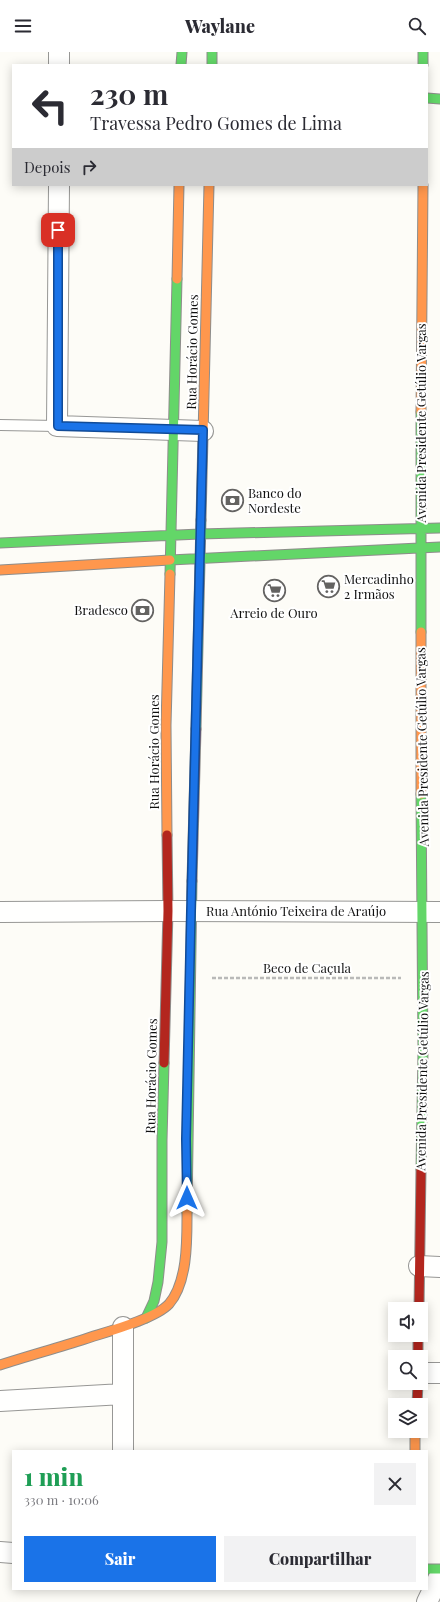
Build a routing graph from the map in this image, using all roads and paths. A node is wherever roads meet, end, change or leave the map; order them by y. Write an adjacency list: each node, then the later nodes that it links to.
1 (59, 52): 5 (street)
2 (182, 52): 6 (street)
3 (212, 52): 7 (street)
4 (423, 52): 8 (street)
5 (59, 64)
6 (181, 64)
7 (212, 64)
8 (423, 64)
9 (428, 98): 10 (street)
10 (440, 99)
11 (59, 186): 16 (street)
12 (178, 186): 17 (street, Rua Horácio Gomes)
13 (209, 186): 18 (street, Rua Horácio Gomes)
14 (422, 186): 19 (street, Avenida Presidente Getúlio Vargas)
15 (0, 425): 16 (lane)
16 (58, 426): 17 (street)
17 (173, 430): 18 (street); 22 (street, Rua Horácio Gomes)
18 (203, 430): 21 (street, Rua Horácio Gomes)
19 (420, 528): 20 (street); 24 (street); 26 (street, Avenida Presidente Getúlio Vargas)
20 (440, 528)
21 (200, 534): 22 (street); 24 (street); 27 (street, Rua Horácio Gomes)
22 (170, 535): 23 (street); 28 (street, Rua Horácio Gomes)
23 (0, 543)
24 (294, 543): 26 (street); 27 (street)
25 (440, 547): 26 (street)
26 (420, 548): 33 (street, Avenida Presidente Getúlio Vargas)
27 (200, 558): 28 (street); 31 (street, Rua Horácio Gomes)
28 (170, 560): 29 (street); 30 (street, Rua Horácio Gomes)
29 (0, 570)
30 (168, 911): 31 (street, Rua António Teixeira de Araújo); 32 (street, Rua António Teixeira de Araújo); 41 (street, Rua Horácio Gomes)
31 (191, 911): 33 (street, Rua António Teixeira de Araújo); 34 (street, Rua Horácio Gomes)
32 (0, 912)
33 (432, 912): 35 (street, Avenida Presidente Getúlio Vargas)
34 (190, 978): 35 (path, Beco de Caçula); 41 (street, Rua Horácio Gomes)
35 (424, 978): 36 (street, Avenida Presidente Getúlio Vargas)
36 (423, 1051): 37 (street); 38 (street, Avenida Presidente Getúlio Vargas)
37 (434, 1051)
38 (419, 1266): 39 (street); 40 (street, Avenida Presidente Getúlio Vargas)
39 (440, 1267)
40 (419, 1302)
41 (146, 1318): 42 (street, Rua Horácio Gomes)
42 (122, 1327): 43 (street, Rua Horácio Gomes); 46 (street)
43 (0, 1365)
44 (428, 1373): 45 (street)
45 (440, 1373)
46 (123, 1394): 47 (street); 49 (street)
47 (0, 1402)
48 (415, 1438): 50 (street)
49 (123, 1450)
50 (414, 1450)
51 (0, 1552): 52 (street)
52 (12, 1553)
53 (428, 1569): 54 (street)
54 (440, 1569)
55 (440, 1575): 57 (street)
56 (422, 1590): 57 (street)
57 (427, 1602)

